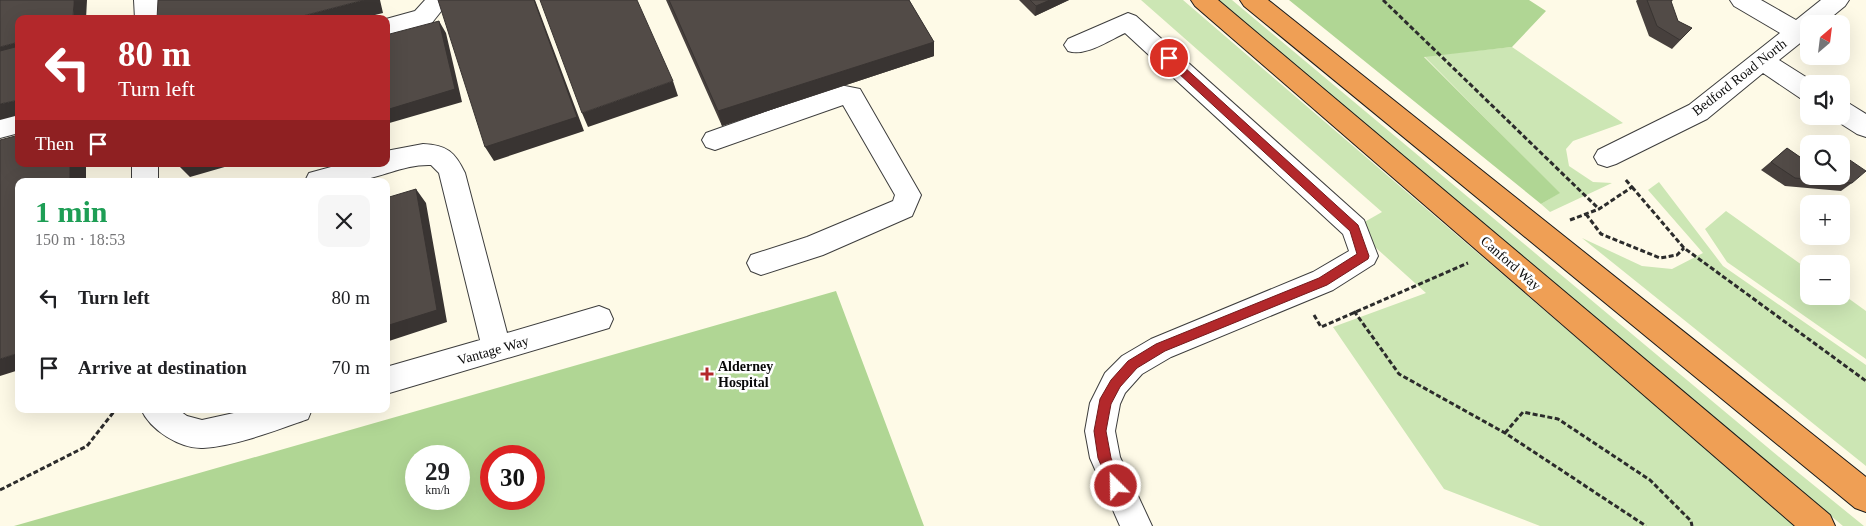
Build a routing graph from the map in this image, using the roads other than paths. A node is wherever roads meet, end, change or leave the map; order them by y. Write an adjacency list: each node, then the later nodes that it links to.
1 (146, 0): 7 (street)
2 (438, 0): 8 (street)
3 (1203, 0): 30 (highway, Canford Way)
4 (1252, 0): 28 (highway)
5 (1742, 0): 9 (street)
6 (1837, 0): 9 (street, Bedford Road North)
7 (147, 15)
8 (390, 27)
9 (1798, 32): 11 (street, Bedford Road North)
10 (1076, 46): 29 (street)
11 (1762, 61): 12 (street); 18 (street, Bedford Road North)
12 (1800, 84)
13 (1850, 117): 15 (street)
14 (15, 125): 16 (street)
15 (1866, 127)
16 (0, 128)
17 (715, 140): 22 (street)
18 (1608, 157)
19 (390, 161): 24 (street)
20 (369, 167): 21 (street)
21 (329, 178)
22 (761, 263)
23 (599, 320): 24 (street, Vantage Way)
24 (497, 349): 25 (street, Vantage Way)
25 (390, 380)
26 (159, 413): 27 (street)
27 (284, 413)
28 (1866, 497)
29 (1136, 526)
30 (1819, 526)

